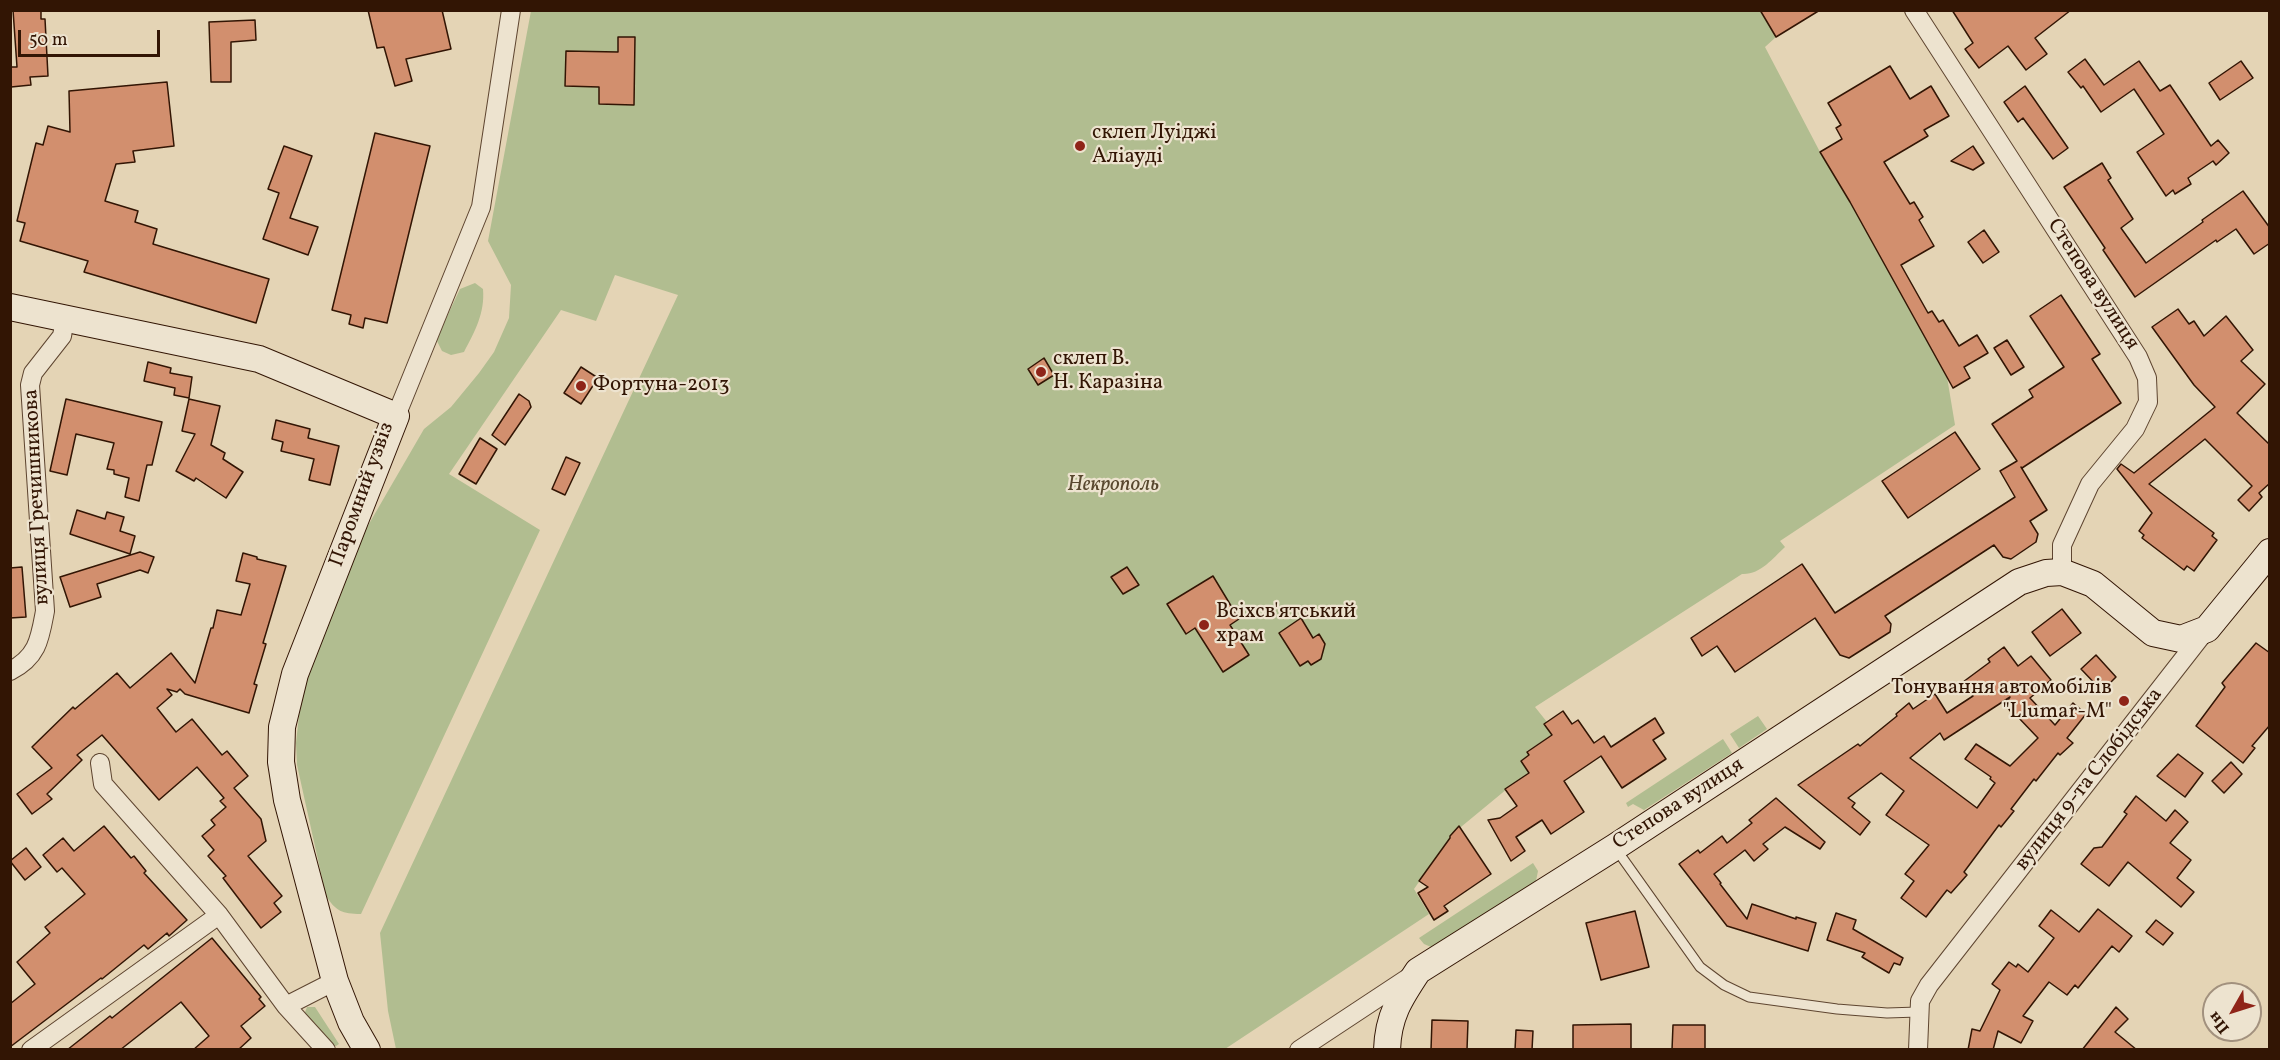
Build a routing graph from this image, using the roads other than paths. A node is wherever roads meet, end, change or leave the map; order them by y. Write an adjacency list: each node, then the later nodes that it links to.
1 (512, 10): 5 (street)
2 (1914, 10): 7 (street, Степова вулиця)
3 (10, 307): 4 (street, Паромний узвіз)
4 (65, 319): 5 (street, Паромний узвіз); 9 (street, вулиця Гречишникова)
5 (396, 416): 13 (street, Паромний узвіз)
6 (2270, 552): 8 (street, вулиця 9-та Слобідська)
7 (2062, 572): 8 (street); 11 (street, Степова вулиця)
8 (2207, 629): 16 (street, вулиця 9-та Слобідська)
9 (10, 671)
10 (100, 763): 12 (street)
11 (1615, 847): 14 (street, Степова вулиця); 16 (lane)
12 (219, 915): 15 (street); 17 (street)
13 (332, 970): 15 (street); 19 (street)
14 (1418, 971): 20 (street, Степова вулиця); 21 (street)
15 (286, 1006): 18 (street)
16 (1918, 1012): 22 (street)
17 (31, 1050)
18 (326, 1050)
19 (367, 1050)
20 (1299, 1050)
21 (1387, 1050)
22 (1918, 1050)

